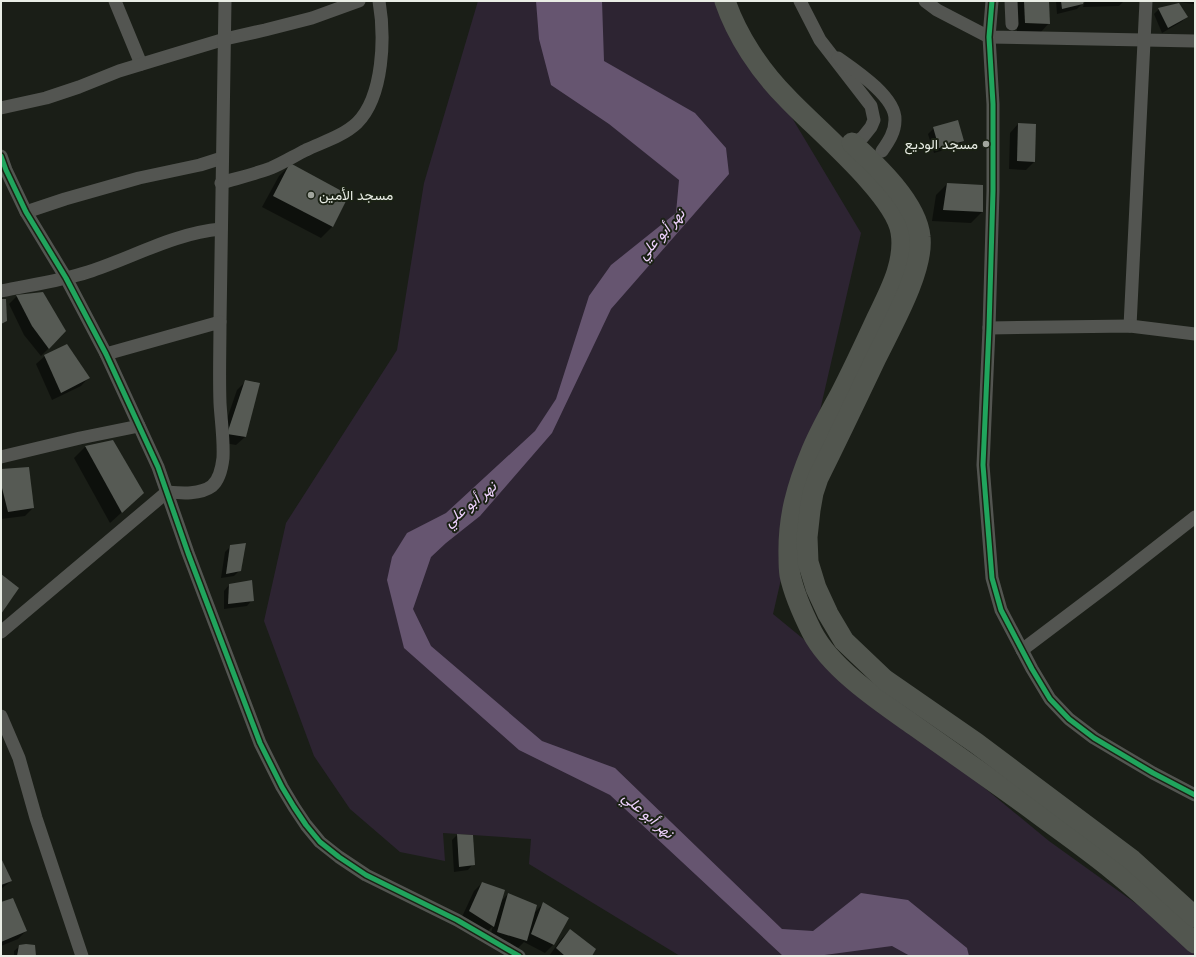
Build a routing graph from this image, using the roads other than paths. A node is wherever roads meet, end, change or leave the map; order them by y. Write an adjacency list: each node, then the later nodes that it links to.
1 (115, 1): 18 (street)
2 (225, 1): 14 (street)
3 (359, 1): 14 (street)
4 (379, 1): 24 (street)
5 (725, 1): 41 (main road)
6 (738, 1): 20 (main road)
7 (800, 1): 17 (street)
8 (925, 1): 13 (street)
9 (992, 1): 13 (street)
10 (1011, 1): 12 (street)
11 (1146, 1): 15 (street)
12 (1012, 24)
13 (989, 37): 15 (street); 31 (street)
14 (225, 39): 18 (street); 23 (street)
15 (1144, 39): 16 (street); 30 (street)
16 (1195, 41)
17 (830, 53): 20 (street); 21 (street)
18 (141, 64): 19 (street)
19 (1, 108)
20 (853, 144): 40 (main road)
21 (882, 151)
22 (1, 156): 25 (street)
23 (222, 158): 24 (street); 25 (street)
24 (221, 183): 26 (street)
25 (26, 212): 27 (street)
26 (221, 229): 27 (street); 29 (street)
27 (66, 278): 28 (street); 33 (street)
28 (1, 291)
29 (220, 322): 33 (street); 36 (street)
30 (1130, 326): 31 (street); 32 (street)
31 (989, 328): 39 (street)
32 (1195, 334)
33 (106, 354): 34 (street)
34 (139, 426): 35 (street); 36 (street)
35 (1, 457)
36 (166, 492): 38 (street); 48 (street)
37 (1195, 517): 39 (street)
38 (1, 632)
39 (1022, 650): 43 (street)
40 (910, 697): 41 (main road); 44 (main road)
41 (898, 714): 44 (main road)
42 (1, 716): 47 (street)
43 (1195, 795)
44 (1073, 828): 45 (main road); 46 (main road)
45 (1195, 917)
46 (1195, 943)
47 (82, 956)
48 (519, 956)

